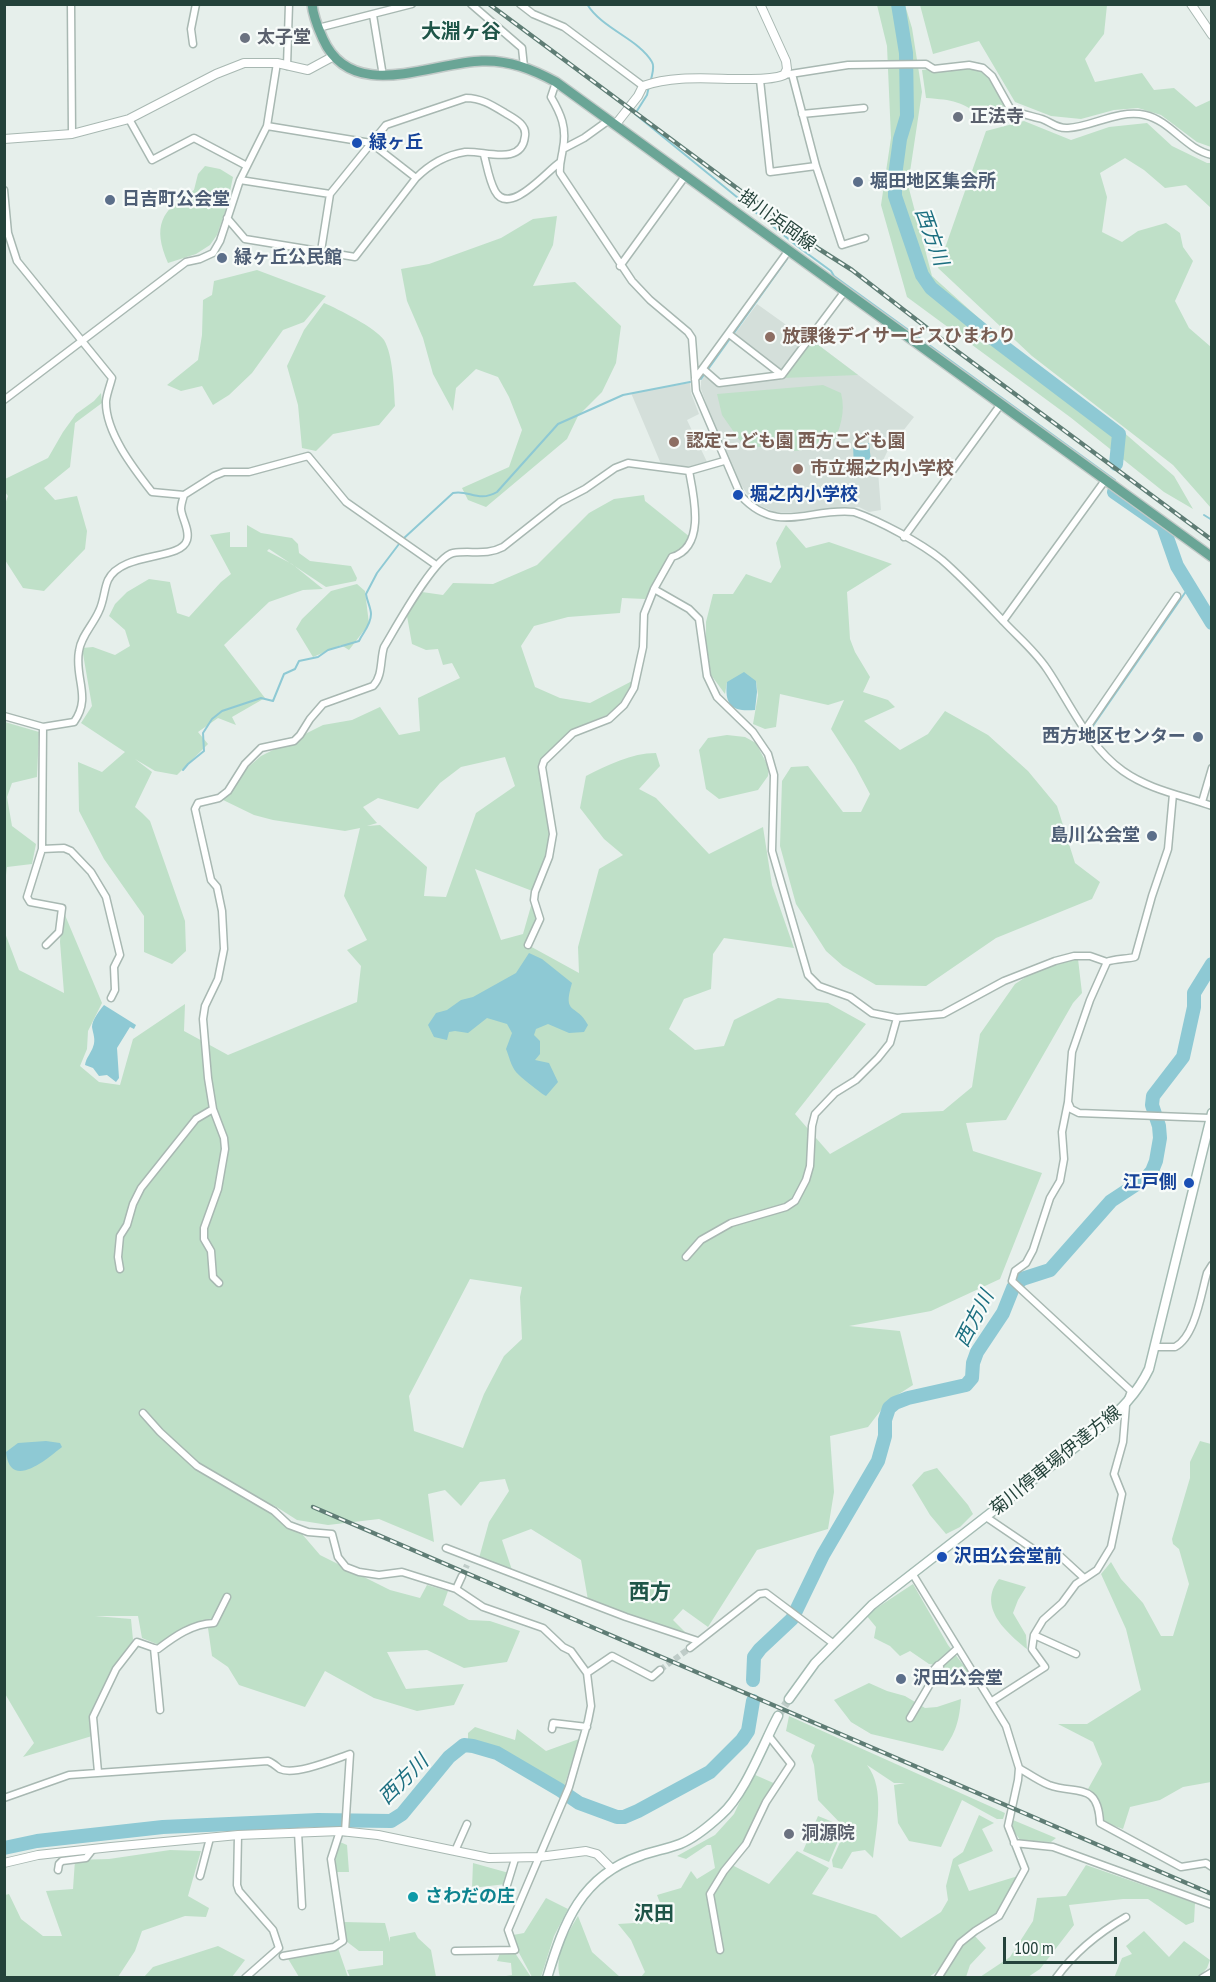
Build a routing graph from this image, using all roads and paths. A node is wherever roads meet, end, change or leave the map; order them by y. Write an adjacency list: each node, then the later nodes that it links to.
1 (71, 4): 28 (street)
2 (196, 4): 13 (street)
3 (289, 4): 16 (street)
4 (312, 4): 11 (main road)
5 (412, 4): 10 (street)
6 (471, 4): 17 (street)
7 (520, 4): 22 (street)
8 (760, 4): 18 (street)
9 (1191, 4): 12 (street)
10 (374, 15): 11 (street); 19 (street)
11 (318, 28): 14 (main road)
12 (1212, 35)
13 (193, 44)
14 (333, 56): 16 (street); 19 (main road, 掛川浜岡線)
15 (277, 63): 16 (street); 25 (street); 27 (street)
16 (287, 66)
17 (524, 67): 19 (main road, 掛川浜岡線); 21 (main road, 掛川浜岡線)
18 (788, 74): 20 (street); 24 (street); 33 (street)
19 (383, 76)
20 (760, 80): 22 (street); 36 (street)
21 (556, 82): 26 (main road, 掛川浜岡線); 31 (street)
22 (643, 86): 26 (street)
23 (864, 108): 24 (street)
24 (802, 114): 36 (street)
25 (129, 119): 28 (street); 35 (street)
26 (613, 122): 31 (street); 37 (main road, 掛川浜岡線)
27 (267, 126): 30 (street); 35 (street)
28 (72, 134): 29 (street)
29 (4, 139)
30 (371, 143): 32 (street); 38 (street); 41 (street)
31 (564, 149): 34 (street)
32 (484, 155): 34 (street); 38 (street)
33 (1212, 155)
34 (560, 163): 46 (street)
35 (247, 166): 39 (street)
36 (816, 166): 43 (street)
37 (686, 175): 44 (main road, 掛川浜岡線); 46 (street)
38 (416, 178): 45 (street)
39 (240, 180): 41 (street); 42 (street)
40 (4, 190): 49 (street)
41 (330, 195): 45 (street)
42 (227, 218): 45 (street); 49 (street)
43 (865, 238)
44 (789, 250): 47 (main road, 掛川浜岡線); 48 (street)
45 (321, 251)
46 (620, 266): 52 (street)
47 (845, 291): 51 (street); 54 (main road, 掛川浜岡線)
48 (731, 335): 50 (street); 51 (street)
49 (82, 340): 53 (street); 58 (street)
50 (705, 371): 51 (street); 52 (street)
51 (782, 375)
52 (695, 379): 55 (street)
53 (4, 400)
54 (1001, 404): 57 (main road, 掛川浜岡線); 59 (street)
55 (724, 461): 56 (street); 59 (street)
56 (689, 471): 61 (street); 62 (street)
57 (1106, 479): 60 (main road, 掛川浜岡線); 64 (street)
58 (184, 495): 61 (street); 66 (street)
59 (904, 537): 64 (street)
60 (1212, 557)
61 (436, 565): 79 (street)
62 (654, 589): 74 (street); 77 (street)
63 (1177, 596): 67 (street)
64 (1004, 621): 67 (street)
65 (4, 716): 66 (street)
66 (43, 727): 72 (street)
67 (1085, 730): 69 (street)
68 (1212, 768): 70 (street)
69 (1173, 794): 70 (street); 75 (street)
70 (1202, 802): 71 (street)
71 (1212, 806)
72 (42, 849): 73 (street); 76 (street)
73 (46, 945)
74 (528, 945)
75 (1107, 962): 77 (street); 78 (street)
76 (111, 998)
77 (897, 1018): 81 (street)
78 (1068, 1102): 80 (street); 86 (street)
79 (213, 1109): 83 (street); 84 (street)
80 (1211, 1120): 85 (main road, 菊川停車場伊達方線)
81 (686, 1257)
82 (1212, 1265): 85 (street)
83 (120, 1269)
84 (219, 1283)
85 (1155, 1347): 86 (main road, 菊川停車場伊達方線)
86 (1126, 1405): 88 (main road, 菊川停車場伊達方線); 94 (street)
87 (143, 1413): 95 (street)
88 (986, 1517): 92 (main road, 菊川停車場伊達方線); 94 (street)
89 (446, 1548): 90 (street)
90 (470, 1558): 91 (street); 98 (street)
91 (467, 1565)
92 (912, 1574): 99 (main road, 菊川停車場伊達方線); 102 (street)
93 (462, 1576): 95 (street)
94 (1084, 1578): 97 (street)
95 (456, 1589): 106 (street)
96 (227, 1597): 100 (street)
97 (1034, 1635): 103 (street); 109 (street)
98 (698, 1641): 99 (street); 101 (street)
99 (834, 1644): 108 (main road, 菊川停車場伊達方線)
100 (154, 1648): 110 (street); 117 (street)
101 (690, 1648)
102 (958, 1648): 104 (street); 109 (street)
103 (1076, 1654)
104 (940, 1669): 107 (street); 112 (street)
105 (660, 1670): 106 (street)
106 (587, 1673): 113 (street)
107 (929, 1675)
108 (789, 1699)
109 (992, 1701): 116 (street)
110 (160, 1710)
111 (778, 1716): 115 (main road)
112 (910, 1718)
113 (587, 1726): 114 (street); 127 (street)
114 (552, 1729)
115 (768, 1735): 131 (main road); 138 (street)
116 (1019, 1768): 124 (street); 130 (street)
117 (98, 1772): 118 (street); 121 (street)
118 (4, 1798)
119 (467, 1824): 126 (street)
120 (298, 1832): 121 (street); 122 (street); 136 (street)
121 (343, 1832): 126 (street); 140 (street)
122 (238, 1835): 123 (street); 142 (street)
123 (210, 1838): 125 (street); 133 (street)
124 (1014, 1843): 135 (street); 144 (street)
125 (93, 1849): 129 (street); 132 (street)
126 (454, 1851): 128 (street)
127 (539, 1857): 128 (street); 131 (street); 139 (street)
128 (515, 1859): 134 (street)
129 (4, 1863)
130 (1212, 1867)
131 (612, 1869): 143 (main road)
132 (58, 1870)
133 (200, 1876)
134 (507, 1885)
135 (1212, 1905)
136 (302, 1906)
137 (1126, 1917): 145 (street)
138 (720, 1950)
139 (455, 1951)
140 (283, 1956)
141 (1212, 1972): 146 (street)
142 (244, 1977)
143 (547, 1977)
144 (938, 1977)
145 (1056, 1977)
146 (1202, 1977)

